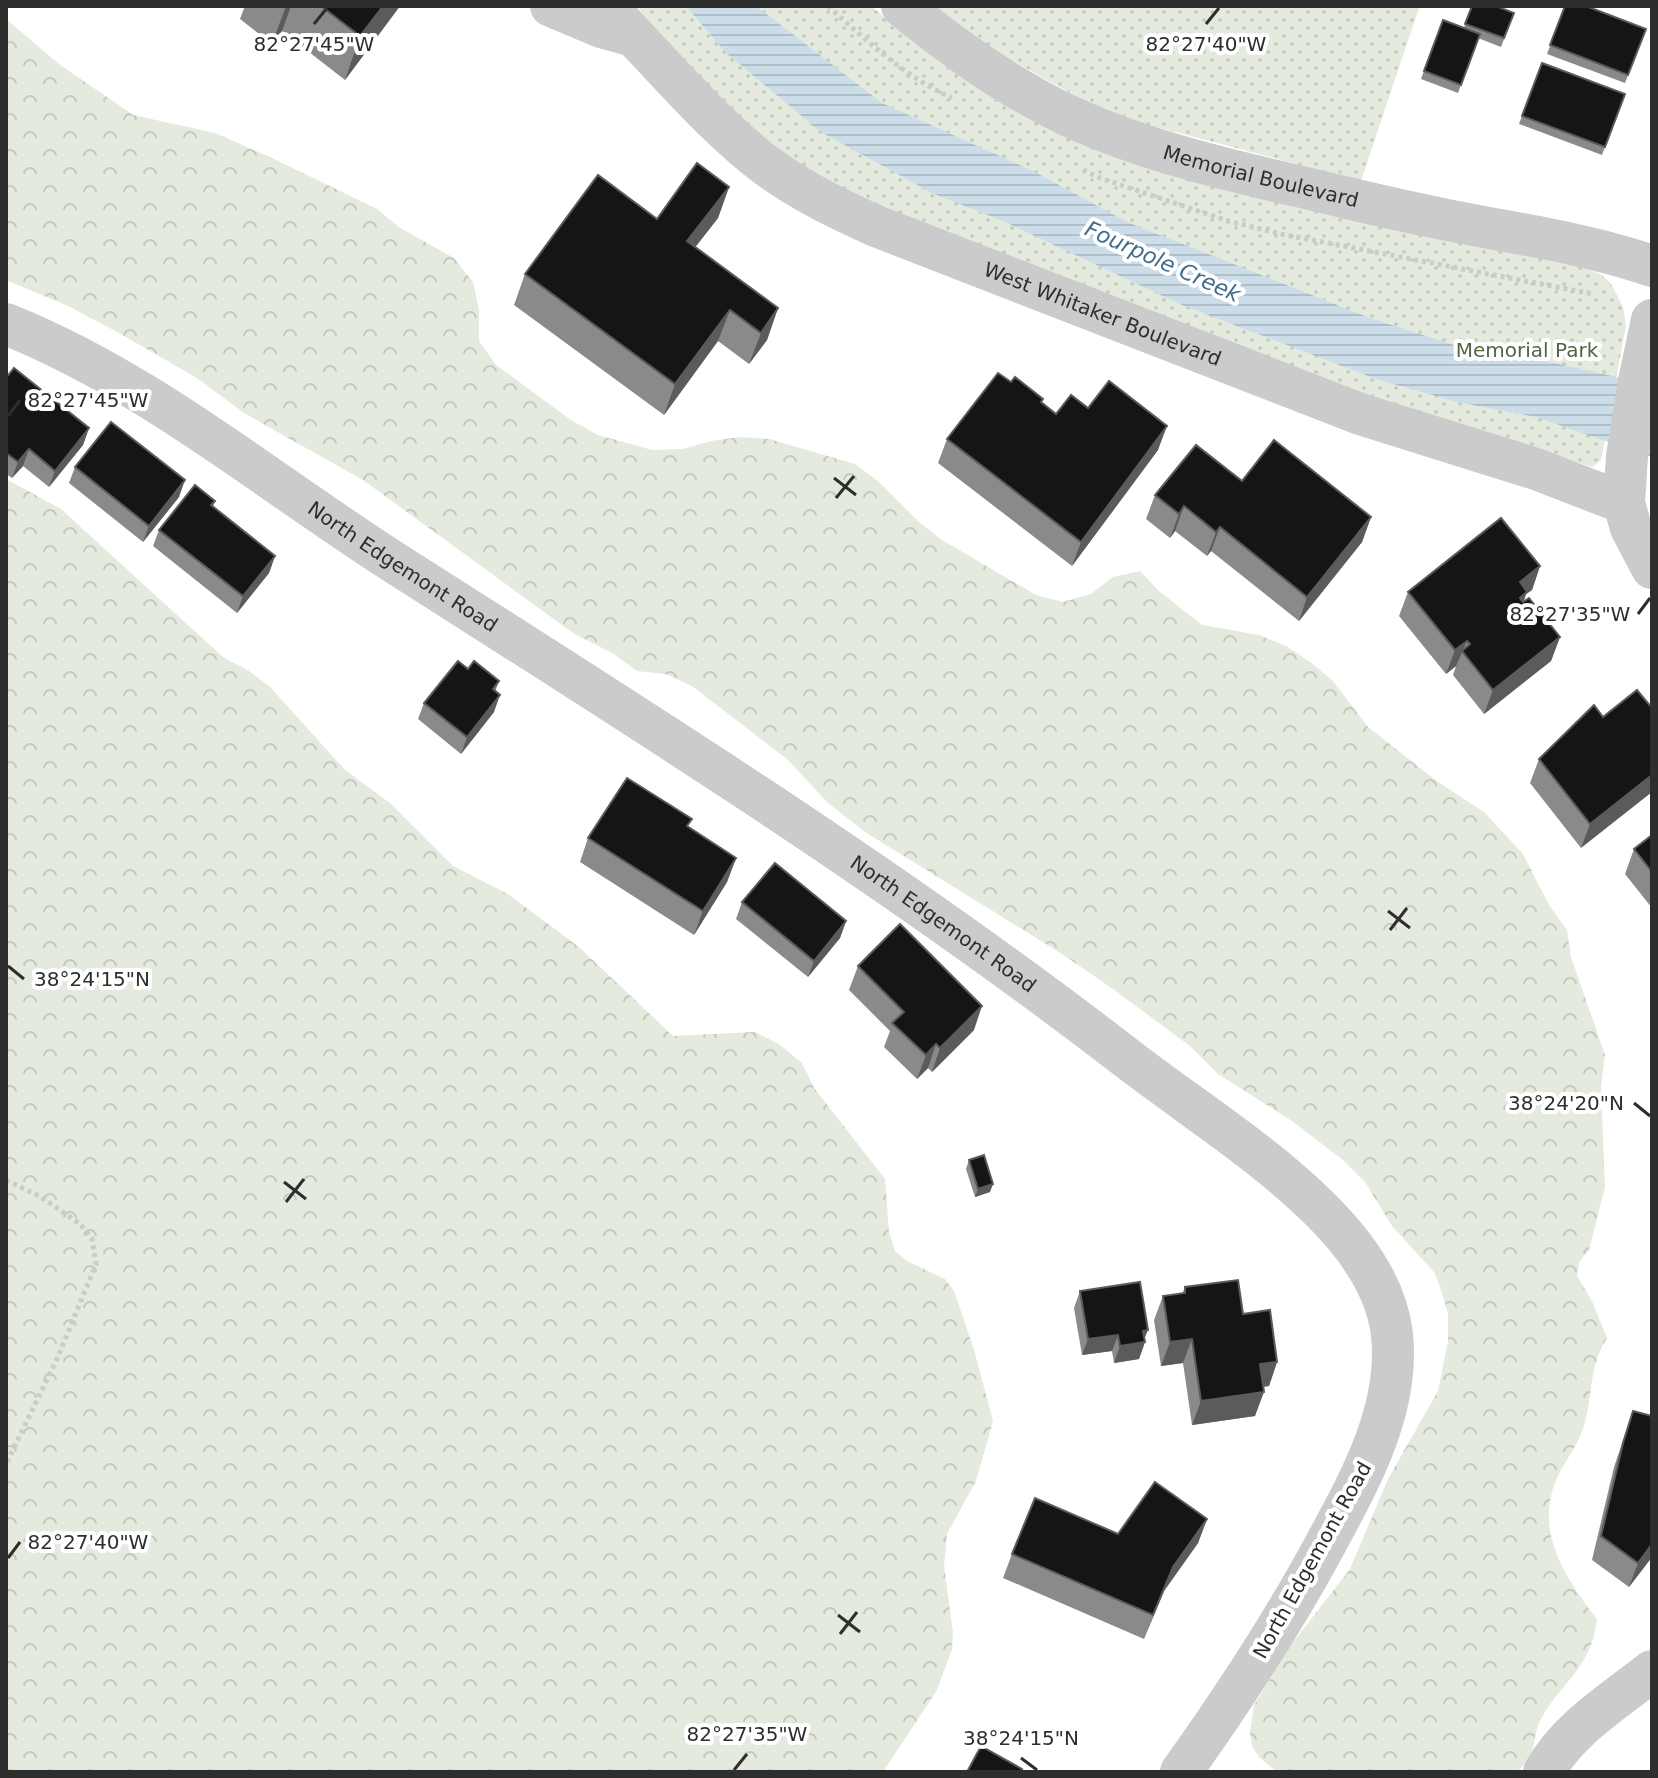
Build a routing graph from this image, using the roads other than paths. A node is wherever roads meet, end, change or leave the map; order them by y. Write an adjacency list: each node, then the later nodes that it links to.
1 (551, 6): 3 (street, West Whitaker Boulevard)
2 (902, 6): 4 (street, Memorial Boulevard)
3 (621, 21): 7 (street, West Whitaker Boulevard)
4 (1652, 266)
5 (1652, 320): 7 (street)
6 (6, 324): 10 (street, North Edgemont Road)
7 (1624, 503): 8 (street)
8 (1652, 568)
9 (1652, 1671): 11 (street)
10 (1181, 1772)
11 (1544, 1772)

